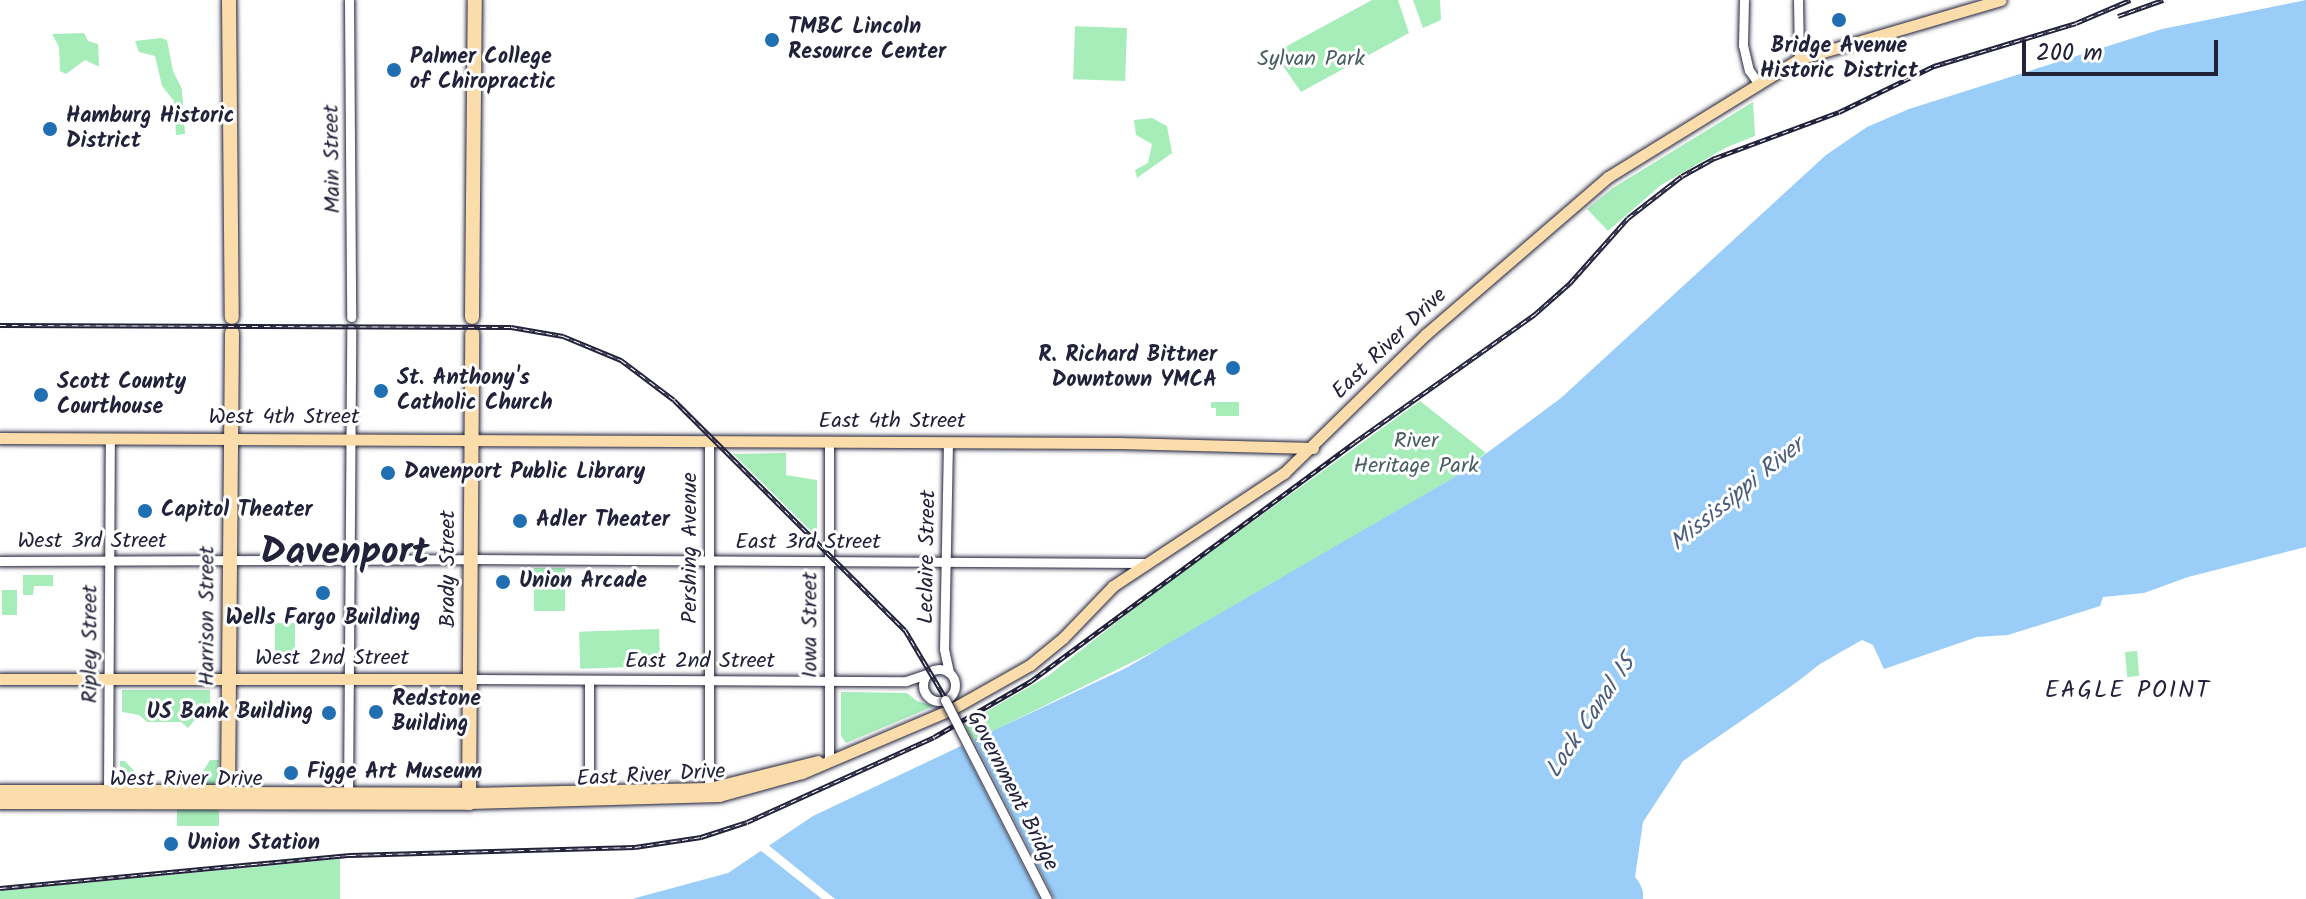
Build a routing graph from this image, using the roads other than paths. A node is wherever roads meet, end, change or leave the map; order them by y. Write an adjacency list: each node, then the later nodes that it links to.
1 (229, 0): 9 (highway)
2 (349, 0): 10 (street, Main Street)
3 (475, 0): 11 (highway)
4 (1744, 0): 8 (street)
5 (1798, 0): 7 (street)
6 (2001, 0): 7 (main road, East River Drive)
7 (1799, 59): 8 (main road, East River Drive)
8 (1758, 83): 23 (main road, East River Drive)
9 (232, 317)
10 (351, 317)
11 (472, 317)
12 (351, 330): 18 (street)
13 (232, 333): 17 (highway, Harrison Street)
14 (472, 334): 19 (highway, Brady Street)
15 (0, 438): 16 (main road, West 4th Street)
16 (110, 438): 17 (main road, West 4th Street); 24 (street, Ripley Street)
17 (231, 438): 18 (main road, West 4th Street); 27 (highway, Harrison Street)
18 (350, 439): 19 (main road, West 4th Street); 25 (street)
19 (471, 439): 20 (main road, East 4th Street); 26 (highway, Brady Street)
20 (709, 442): 22 (main road, East 4th Street); 29 (street, Pershing Avenue)
21 (948, 442): 22 (main road, East 4th Street); 23 (main road, East 4th Street); 31 (street, Leclaire Street)
22 (829, 443): 30 (street, Iowa Street)
23 (1313, 448): 32 (main road, East River Drive)
24 (109, 559): 27 (street, West 3rd Street); 28 (street, West 3rd Street); 37 (street, Ripley Street)
25 (349, 559): 26 (street, West 3rd Street); 27 (street, West 3rd Street); 39 (street)
26 (472, 559): 29 (street, East 3rd Street); 40 (highway, Brady Street)
27 (230, 560): 38 (highway, Harrison Street)
28 (0, 561)
29 (709, 561): 30 (street, East 3rd Street); 42 (street, Pershing Avenue)
30 (829, 561): 31 (street, East 3rd Street); 43 (street, Iowa Street)
31 (948, 562): 32 (street, East 3rd Street); 33 (street, Leclaire Street)
32 (1145, 563): 47 (main road, East River Drive)
33 (944, 649): 34 (street); 35 (street, Leclaire Street)
34 (930, 672): 35 (street); 44 (street, East 2nd Street); 45 (street)
35 (949, 672): 46 (street)
36 (0, 679): 37 (main road, West 2nd Street)
37 (109, 679): 38 (main road, West 2nd Street); 51 (street, Ripley Street)
38 (229, 679): 39 (main road, West 2nd Street); 52 (highway, Harrison Street)
39 (348, 679): 40 (main road, West 2nd Street); 53 (street)
40 (471, 679): 41 (street, East 2nd Street); 54 (highway, Brady Street)
41 (589, 680): 42 (street, East 2nd Street); 50 (street)
42 (709, 680): 43 (street, East 2nd Street); 49 (street, Pershing Avenue)
43 (829, 681): 44 (street, East 2nd Street); 47 (street, Iowa Street)
44 (906, 681): 45 (street)
45 (923, 689): 46 (street)
46 (945, 700): 56 (street, Government Bridge, bridge)
47 (829, 760): 49 (main road, East River Drive)
48 (0, 792): 51 (highway, West River Drive)
49 (709, 792): 50 (main road, East River Drive)
50 (589, 795): 54 (main road, East River Drive)
51 (108, 796): 52 (highway, West River Drive); 55 (highway, West River Drive)
52 (228, 797): 53 (highway, West River Drive)
53 (348, 798): 54 (highway, West River Drive)
54 (468, 798)
55 (0, 802)
56 (1047, 899)

